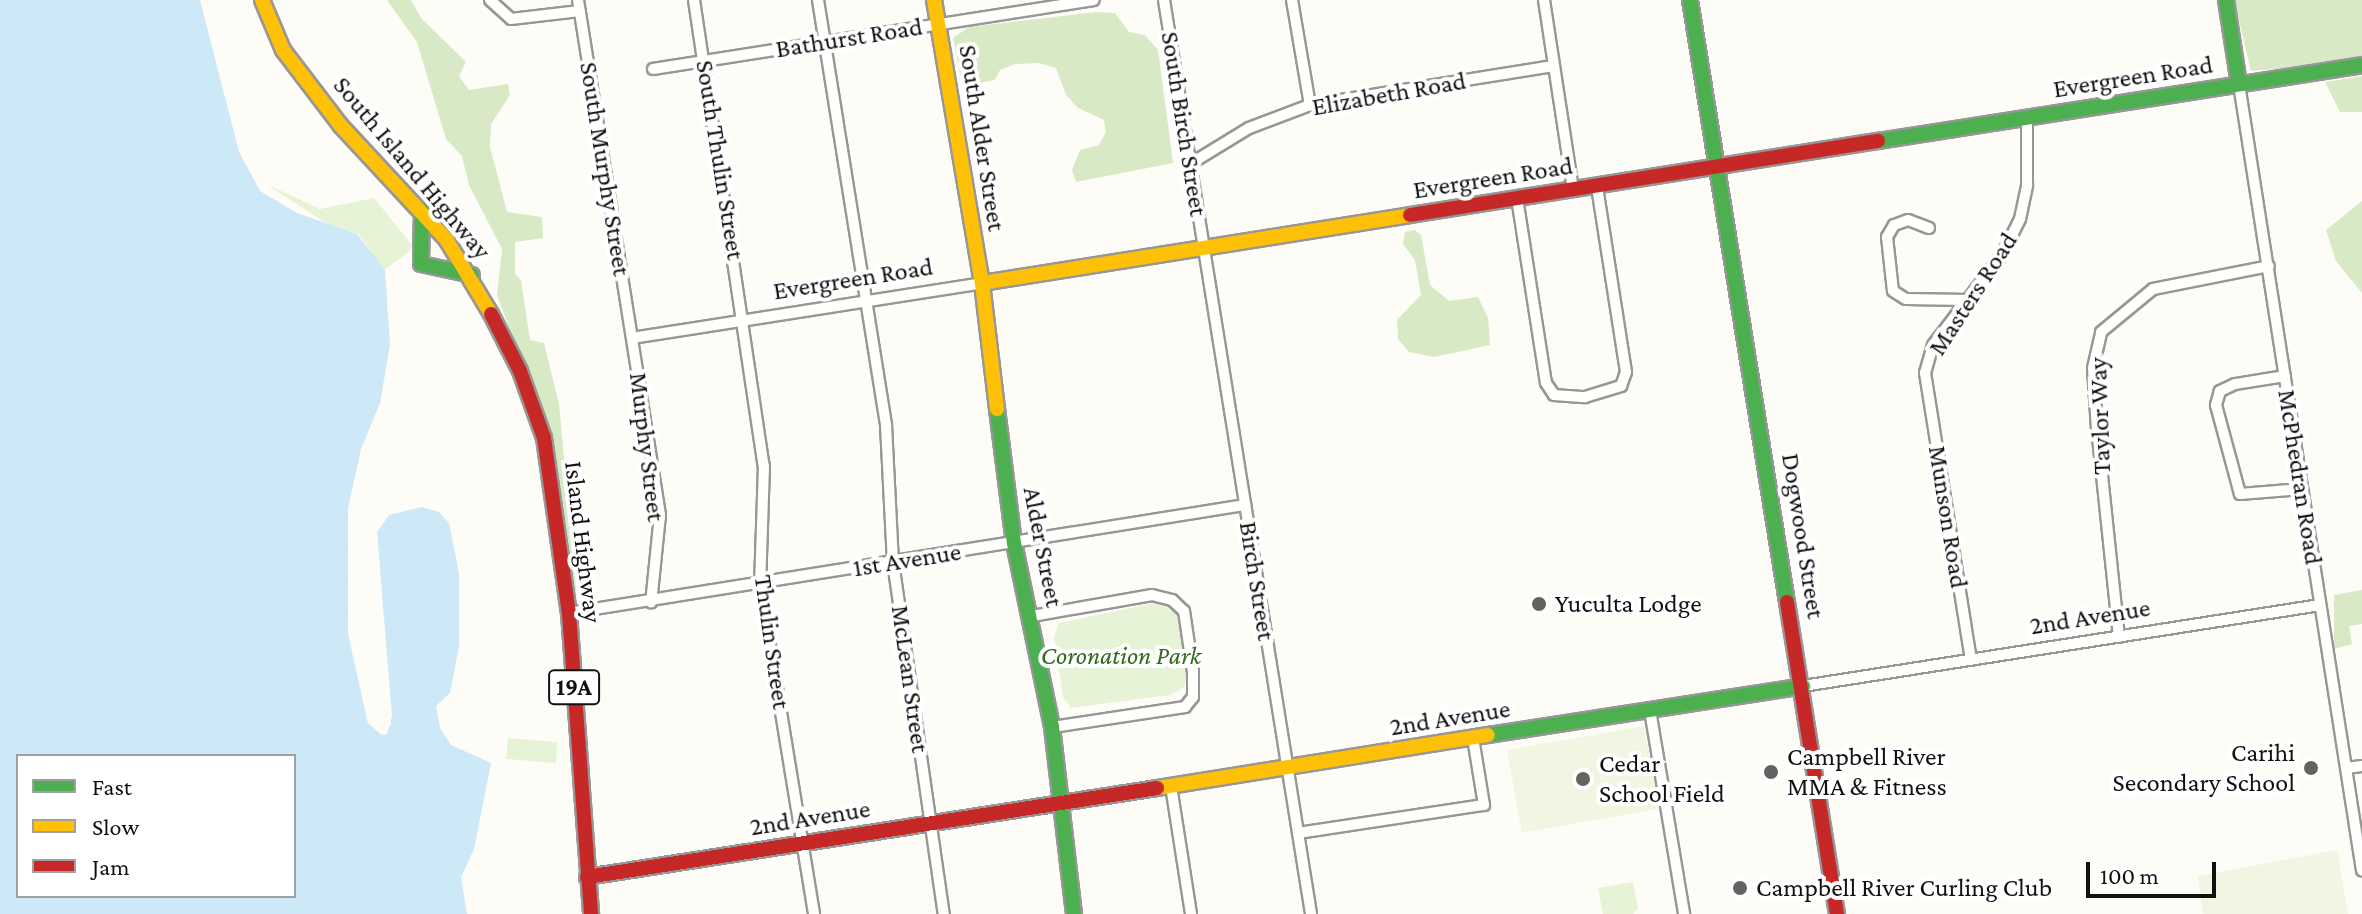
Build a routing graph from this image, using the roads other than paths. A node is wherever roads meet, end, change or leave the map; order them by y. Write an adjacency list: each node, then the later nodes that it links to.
1 (262, 0): 28 (street, South Island Highway / 19A)
2 (490, 0): 13 (street)
3 (694, 0): 16 (street, South Thulin Street)
4 (818, 0): 15 (street, McLean Street)
5 (934, 0): 14 (street, South Alder Street)
6 (1094, 0): 12 (street, Bathurst Road)
7 (1164, 0): 23 (street, South Birch Street)
8 (1292, 0): 21 (street)
9 (1544, 0): 18 (street)
10 (1690, 0): 24 (street, Dogwood Street)
11 (2226, 0): 20 (street)
12 (1048, 4): 14 (street, Bathurst Road)
13 (579, 6): 37 (street, South Murphy Street)
14 (938, 24): 15 (street, Bathurst Road); 33 (street, South Alder Street)
15 (826, 42): 16 (street, Bathurst Road); 35 (street, McLean Street)
16 (705, 61): 19 (street, Bathurst Road); 36 (street, South Thulin Street)
17 (2362, 65): 20 (street, Evergreen Road)
18 (1553, 66): 21 (street, Elizabeth Road); 26 (street)
19 (653, 69)
20 (2239, 84): 22 (street, Evergreen Road); 31 (street, McPhedran Road)
21 (1310, 105): 23 (street, Elizabeth Road)
22 (2027, 119): 24 (street, Evergreen Road); 34 (street, Masters Road)
23 (1190, 164): 30 (street, South Birch Street)
24 (1720, 167): 25 (street, Evergreen Road); 52 (street, Dogwood Street)
25 (1597, 186): 26 (street, Evergreen Road); 27 (street)
26 (1573, 190): 27 (street, Evergreen Road)
27 (1517, 198): 30 (street, Evergreen Road)
28 (422, 211): 32 (street, South Island Highway / 19A); 32 (street)
29 (1929, 228): 34 (street)
30 (1204, 248): 33 (street, Evergreen Road); 42 (street, Birch Street)
31 (2269, 266): 40 (street, McPhedran Road); 50 (street, Taylor Way)
32 (472, 275): 38 (street, South Island Highway / 19A)
33 (982, 283): 35 (street, Evergreen Road); 43 (street, Alder Street)
34 (1968, 300): 39 (street, Masters Road)
35 (868, 301): 36 (street, Evergreen Road); 44 (street, McLean Street)
36 (746, 321): 37 (street, Evergreen Road); 45 (street, Thulin Street)
37 (632, 338): 46 (street, Murphy Street)
38 (520, 371): 48 (street, Island Highway / 19A)
39 (1925, 373): 51 (street, Munson Road)
40 (2285, 376): 41 (street, McPhedran Road); 41 (street)
41 (2302, 489): 47 (street, McPhedran Road)
42 (1245, 505): 43 (street, 1st Avenue); 57 (street, Birch Street)
43 (1014, 543): 44 (street, 1st Avenue); 49 (street, Alder Street)
44 (893, 562): 45 (street, 1st Avenue); 61 (street, McLean Street)
45 (760, 584): 46 (street, 1st Avenue); 63 (street, Thulin Street)
46 (651, 603): 48 (street, 1st Avenue)
47 (2320, 605): 50 (street, 2nd Avenue); 58 (street, McPhedran Road)
48 (569, 613): 65 (street, Island Highway / 19A)
49 (1032, 616): 54 (street, Alder Street); 54 (street)
50 (2119, 637): 51 (street, 2nd Avenue)
51 (1971, 660): 52 (street, 2nd Avenue)
52 (1803, 686): 53 (street, 2nd Avenue); 73 (street, Dogwood Street)
53 (1650, 710): 55 (street, 2nd Avenue); 72 (street)
54 (1052, 727): 60 (street, Alder Street)
55 (1473, 738): 57 (street, 2nd Avenue); 62 (street)
56 (2362, 766): 58 (street)
57 (1287, 767): 59 (street, 2nd Avenue); 62 (street, Birch Street)
58 (2346, 768): 64 (street, McPhedran Road)
59 (1171, 786): 60 (street, 2nd Avenue); 70 (street)
60 (1058, 803): 61 (street, 2nd Avenue); 69 (street, Alder Street)
61 (931, 823): 63 (street, 2nd Avenue); 68 (street, McLean Street)
62 (1298, 833): 71 (street, Birch Street)
63 (802, 843): 65 (street, 2nd Avenue); 67 (street, Thulin Street)
64 (2362, 870)
65 (587, 877): 66 (street, Island Highway / 19A)
66 (591, 914)
67 (814, 914)
68 (944, 914)
69 (1074, 914)
70 (1191, 914)
71 (1311, 914)
72 (1684, 914)
73 (1837, 914)

